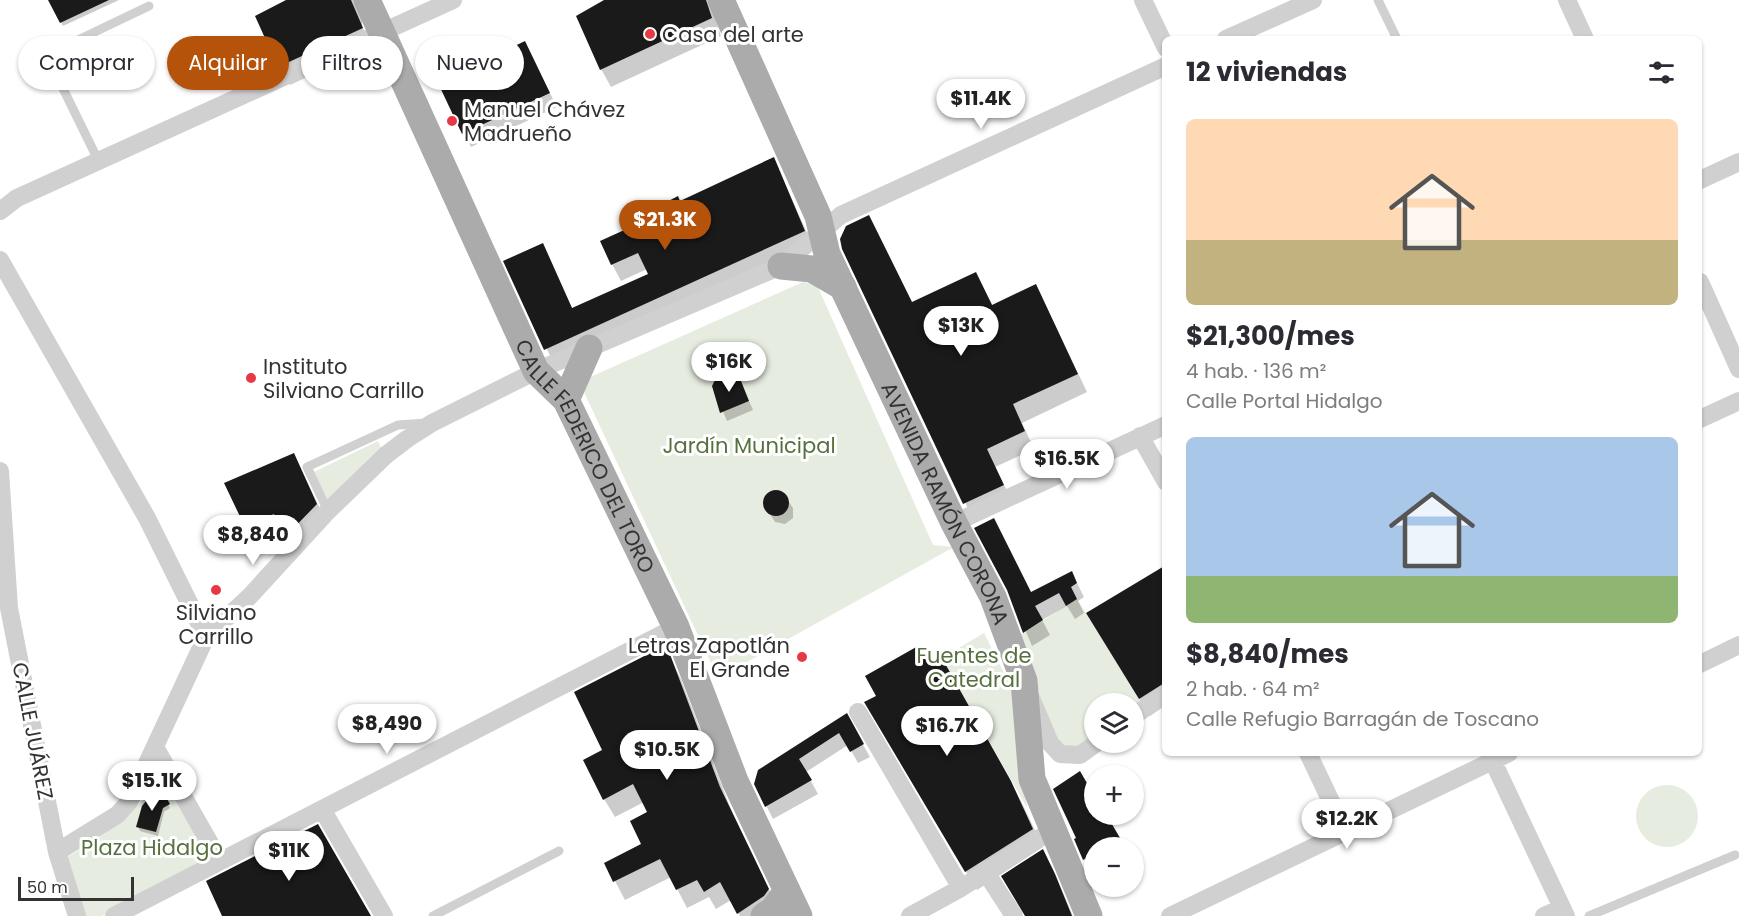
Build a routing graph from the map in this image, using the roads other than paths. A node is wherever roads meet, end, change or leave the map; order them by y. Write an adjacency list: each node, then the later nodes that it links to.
1 (367, 0): 9 (main road, CALLE FEDERICO DEL TORO)
2 (453, 0): 9 (street)
3 (721, 0): 19 (main road, AVENIDA RAMÓN CORONA)
4 (1143, 0): 13 (street)
5 (1313, 0): 10 (street)
6 (1378, 0): 11 (lane)
7 (1567, 0): 12 (street)
8 (149, 6): 15 (lane)
9 (382, 32): 15 (street); 26 (main road, CALLE FEDERICO DEL TORO)
10 (1233, 36)
11 (1396, 36)
12 (1584, 36)
13 (1162, 40)
14 (1162, 68): 19 (street)
15 (98, 160): 18 (street)
16 (1739, 162): 17 (street)
17 (1702, 179)
18 (0, 211)
19 (822, 233): 21 (street); 23 (main road, AVENIDA RAMÓN CORONA)
20 (0, 260): 40 (street)
21 (781, 266): 23 (main road); 24 (street)
22 (1702, 286): 25 (street)
23 (843, 287): 37 (main road, AVENIDA RAMÓN CORONA)
24 (588, 348): 26 (street); 27 (main road)
25 (1739, 369)
26 (536, 371): 27 (main road, CALLE FEDERICO DEL TORO); 30 (street)
27 (566, 400): 39 (main road, CALLE FEDERICO DEL TORO)
28 (1739, 401): 29 (street)
29 (1702, 418)
30 (432, 423): 36 (street); 36 (lane)
31 (1162, 427): 32 (street)
32 (1140, 436): 34 (street); 37 (street)
33 (0, 471): 35 (street, CALLE JUÁREZ)
34 (1162, 475)
35 (1, 509): 38 (street, CALLE JUÁREZ)
36 (328, 511): 40 (street)
37 (954, 523): 43 (main road, AVENIDA RAMÓN CORONA)
38 (4, 610): 55 (street, CALLE JUÁREZ)
39 (676, 627): 51 (street); 60 (main road, CALLE FEDERICO DEL TORO)
40 (206, 637): 47 (street)
41 (1739, 645): 42 (street)
42 (1702, 662)
43 (1024, 681): 48 (street); 69 (main road, AVENIDA RAMÓN CORONA)
44 (1162, 696): 45 (street)
45 (1144, 709)
46 (858, 712): 59 (street)
47 (155, 747): 55 (street); 57 (street)
48 (1084, 752)
49 (1309, 756): 52 (street)
50 (1497, 756): 52 (street); 61 (street)
51 (322, 809): 57 (street); 64 (street)
52 (1345, 831): 70 (street)
53 (1044, 836): 58 (street)
54 (559, 851): 65 (lane)
55 (57, 852): 62 (street, CALLE JUÁREZ)
56 (1735, 855): 72 (lane)
57 (220, 861): 63 (street)
58 (985, 871): 59 (street); 68 (street)
59 (961, 888): 67 (street)
60 (794, 909): 66 (main road)
61 (1564, 912): 71 (street)
62 (77, 916)
63 (114, 916)
64 (384, 916)
65 (433, 916)
66 (764, 916)
67 (910, 916)
68 (1014, 916)
69 (1089, 916)
70 (1170, 916)
71 (1544, 916)
72 (1589, 916)

